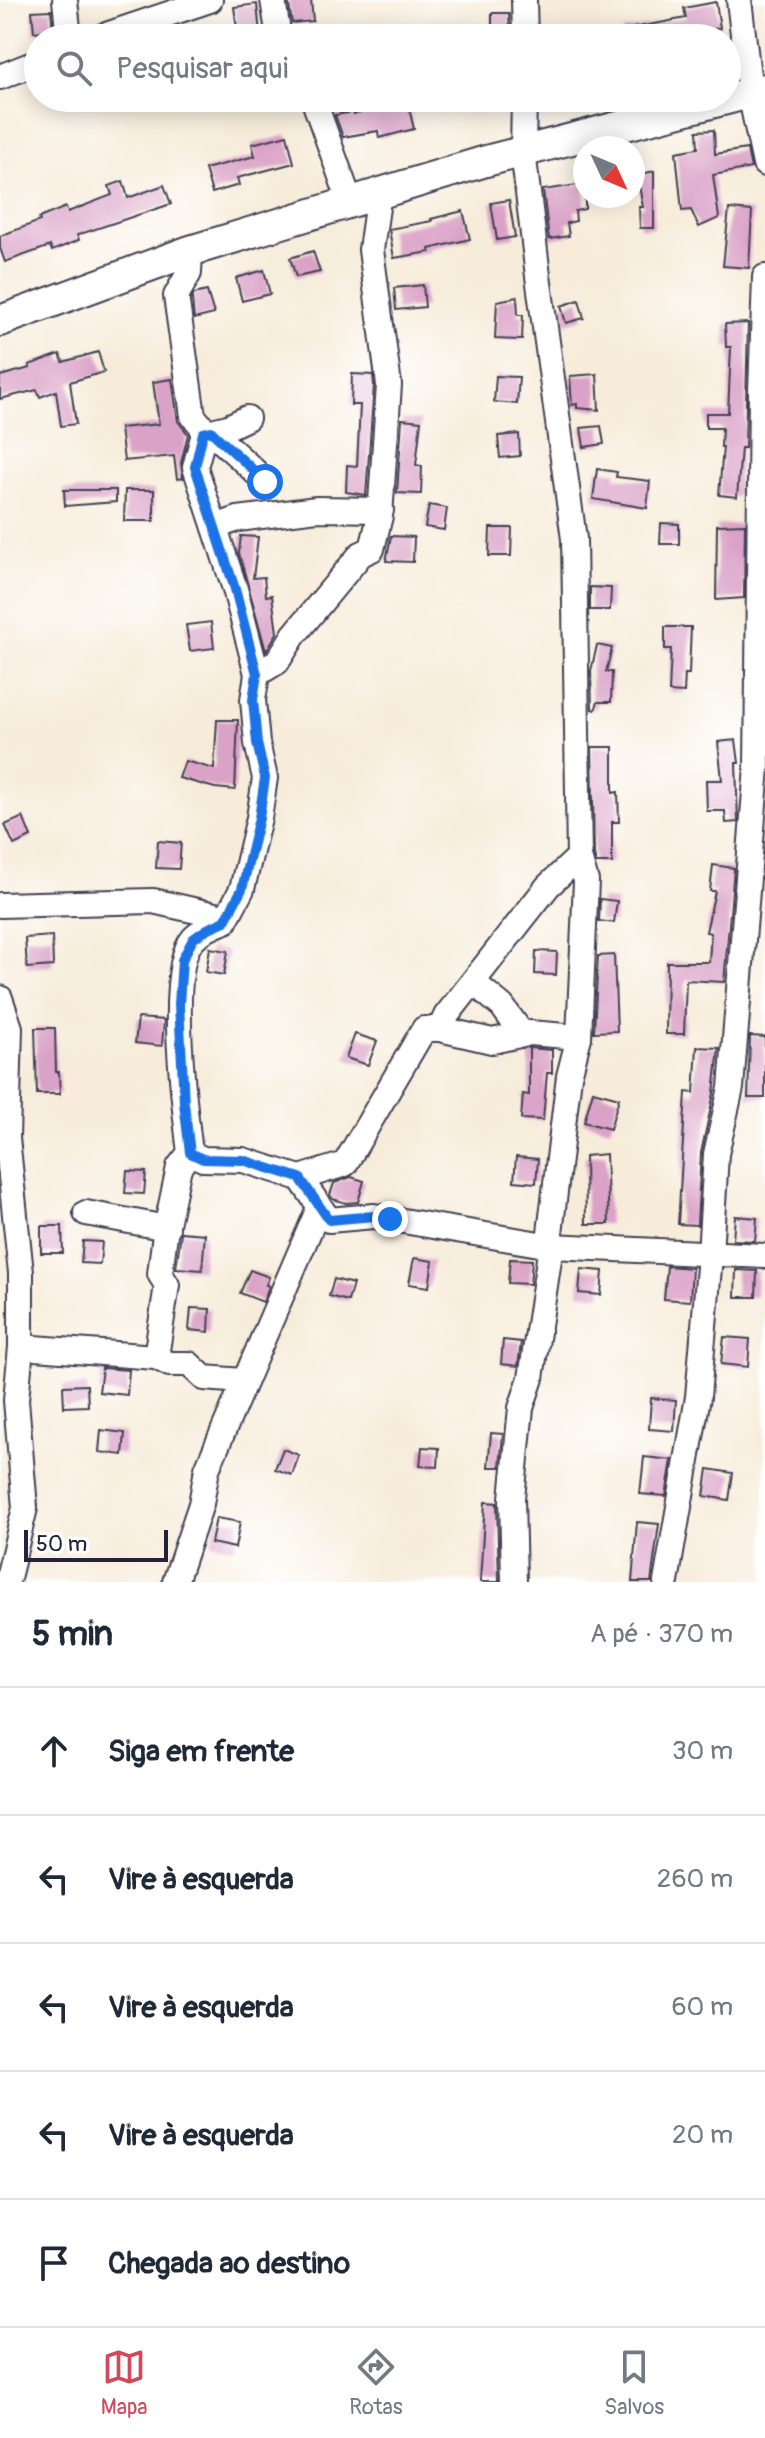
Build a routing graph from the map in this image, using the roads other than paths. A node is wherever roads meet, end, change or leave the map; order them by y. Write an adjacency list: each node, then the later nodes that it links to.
1 (65, 0): 6 (street)
2 (210, 0): 7 (street)
3 (273, 0): 8 (street)
4 (524, 0): 9 (street)
5 (739, 0): 12 (street)
6 (68, 24)
7 (139, 24)
8 (277, 24)
9 (525, 24)
10 (24, 68): 11 (street)
11 (0, 77)
12 (757, 91): 17 (street)
13 (318, 112): 19 (street)
14 (524, 112): 16 (street)
15 (675, 112): 16 (main road)
16 (523, 151): 18 (main road); 29 (street)
17 (765, 164)
18 (379, 193): 19 (main road); 26 (street)
19 (350, 202): 20 (main road)
20 (190, 251): 22 (main road); 24 (street)
21 (765, 277): 43 (street)
22 (0, 321)
23 (247, 418): 24 (street)
24 (207, 432): 25 (street); 27 (street)
25 (265, 482)
26 (381, 510): 27 (street); 28 (street)
27 (215, 527): 28 (street)
28 (257, 674): 31 (street)
29 (579, 857): 32 (street); 36 (street)
30 (0, 905): 31 (street)
31 (225, 921): 37 (street)
32 (474, 983): 34 (street); 35 (street)
33 (0, 998): 45 (street)
34 (440, 1029): 35 (street); 38 (street)
35 (523, 1035): 36 (street)
36 (579, 1037): 42 (street)
37 (190, 1153): 38 (street); 41 (street)
38 (300, 1178): 39 (street)
39 (319, 1208): 42 (street); 47 (street)
40 (86, 1213): 41 (street)
41 (167, 1228): 46 (street)
42 (551, 1246): 43 (street); 50 (street)
43 (710, 1255): 44 (street); 51 (street)
44 (765, 1256)
45 (21, 1347): 46 (street); 48 (street)
46 (156, 1357): 47 (street)
47 (243, 1381): 49 (street)
48 (7, 1582)
49 (175, 1582)
50 (514, 1582)
51 (666, 1582)

